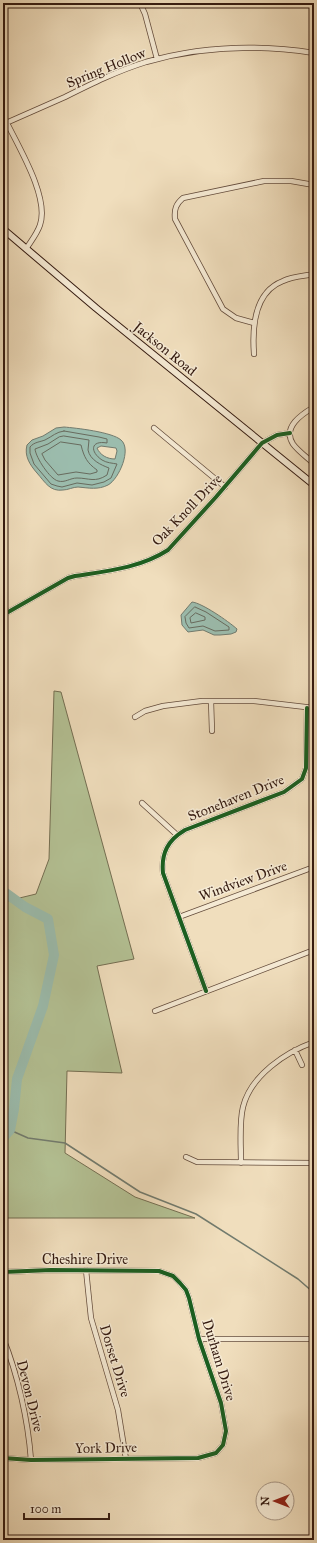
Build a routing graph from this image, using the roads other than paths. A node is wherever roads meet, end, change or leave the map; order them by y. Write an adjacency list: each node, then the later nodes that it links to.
1 (140, 3): 3 (street)
2 (314, 53): 3 (street, Spring Hollow)
3 (157, 59): 5 (street, Spring Hollow)
4 (3, 115): 5 (street)
5 (6, 123): 8 (street)
6 (314, 185): 10 (street)
7 (3, 229): 8 (main road, Jackson Road)
8 (26, 249): 15 (main road, Jackson Road)
9 (314, 274): 10 (street)
10 (254, 323): 11 (street)
11 (254, 354)
12 (314, 407): 14 (street)
13 (154, 428): 18 (street)
14 (290, 433): 15 (street); 16 (street)
15 (262, 443): 17 (main road, Jackson Road); 18 (street, Oak Knoll Drive)
16 (314, 464)
17 (314, 485)
18 (225, 487): 19 (street, Oak Knoll Drive)
19 (3, 615)
20 (211, 701): 21 (street); 23 (street); 24 (street)
21 (307, 708): 22 (street); 26 (street, Stonehaven Drive)
22 (314, 708)
23 (135, 717)
24 (212, 732)
25 (142, 803): 26 (street)
26 (176, 835): 28 (street, Stonehaven Drive)
27 (314, 867): 28 (street, Windview Drive)
28 (179, 917): 30 (street, Stonehaven Drive)
29 (314, 950): 30 (street)
30 (206, 991): 31 (street)
31 (155, 1011)
32 (314, 1042): 33 (street)
33 (295, 1050): 34 (street); 36 (street)
34 (302, 1065)
35 (186, 1157): 36 (street)
36 (241, 1163): 37 (street)
37 (314, 1163)
38 (86, 1270): 39 (street, Cheshire Drive); 40 (street, Cheshire Drive); 46 (street, Dorset Drive)
39 (3, 1272)
40 (167, 1274): 42 (street, Durham Drive)
41 (3, 1338): 47 (street, Devon Drive)
42 (199, 1338): 43 (street); 44 (street, Durham Drive)
43 (314, 1339)
44 (209, 1456): 46 (street, York Drive)
45 (3, 1458): 47 (street, York Drive)
46 (126, 1459): 47 (street, York Drive)
47 (31, 1460)

